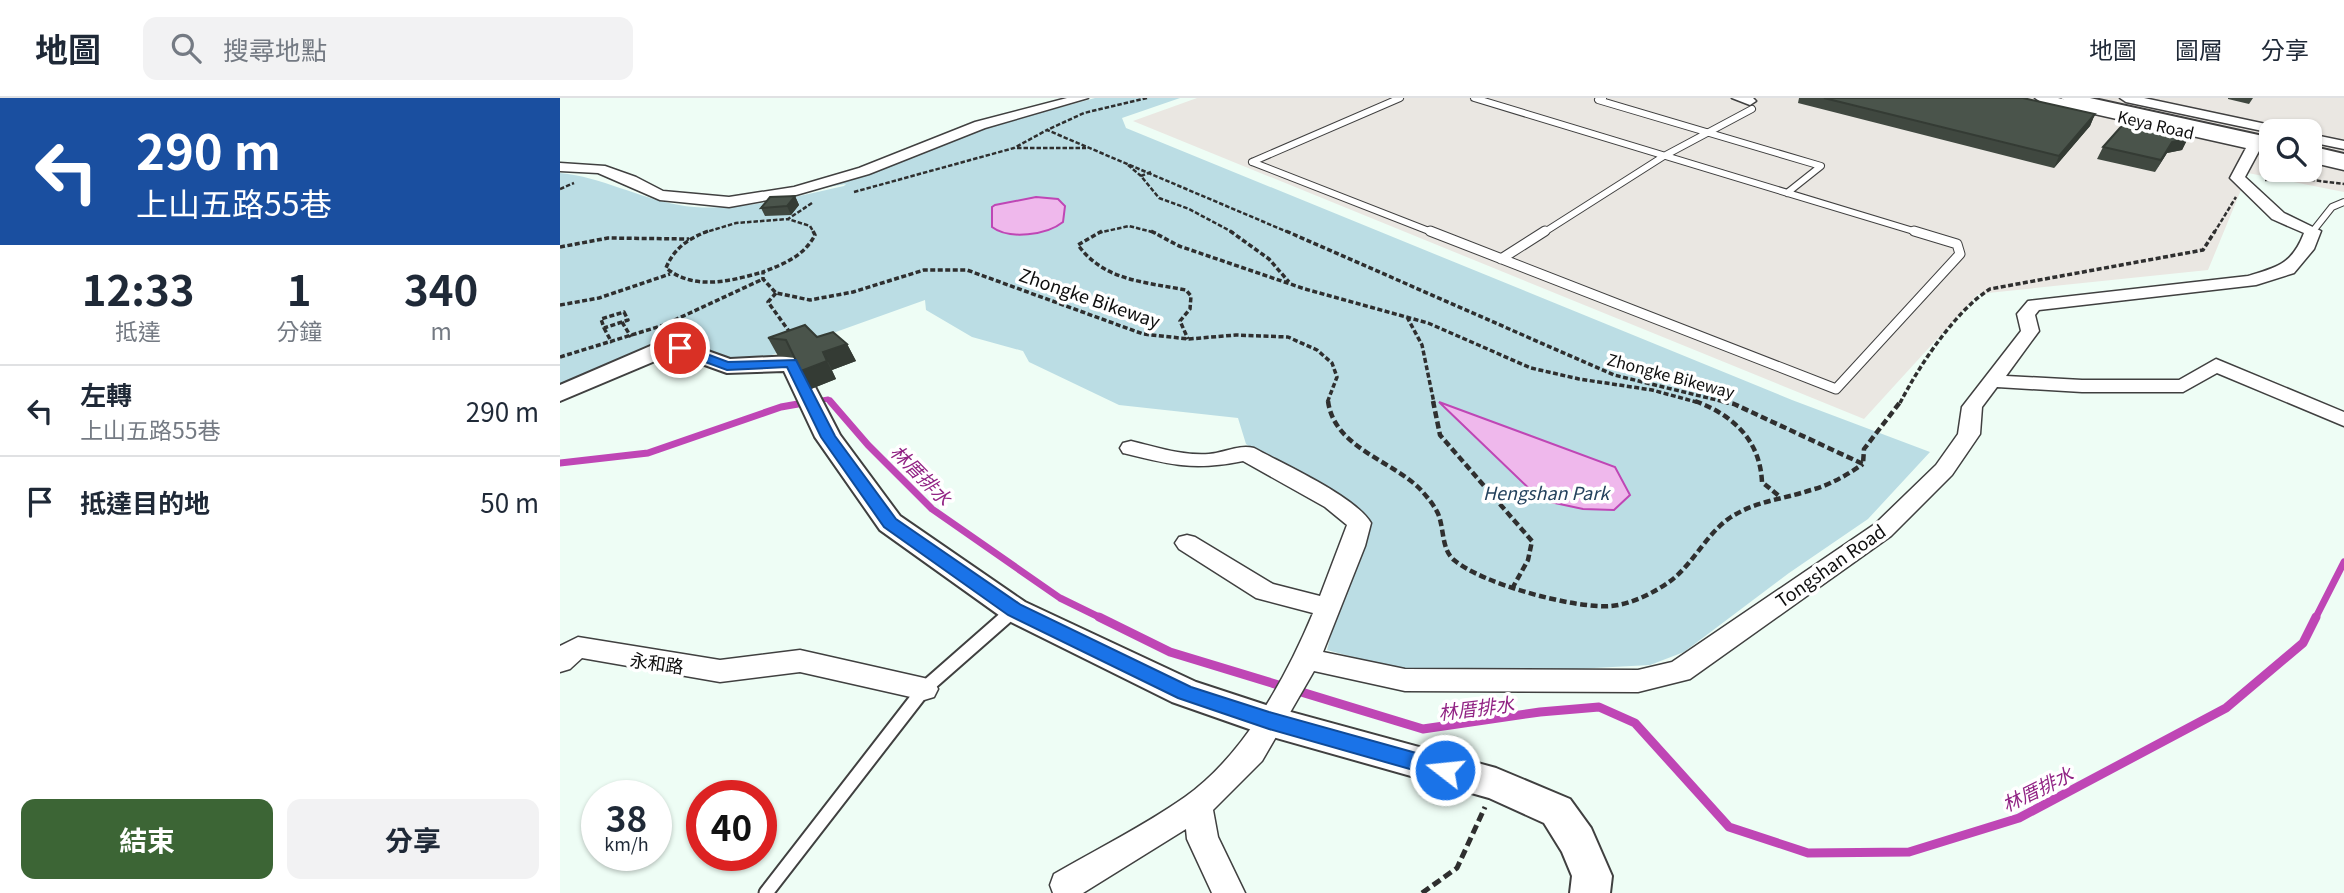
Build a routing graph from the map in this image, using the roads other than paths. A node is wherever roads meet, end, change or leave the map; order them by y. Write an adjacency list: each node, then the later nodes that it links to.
1 (1082, 98): 23 (street)
2 (1400, 98): 27 (lane)
3 (1474, 98): 19 (lane)
4 (1603, 98): 11 (lane)
5 (2042, 98): 13 (street, Keya Road)
6 (2069, 98): 14 (street, Keya Road)
7 (2109, 98): 12 (street, Keya Road)
8 (2126, 98): 10 (street, Keya Road)
9 (1746, 103): 11 (lane)
10 (2259, 126)
11 (1707, 133): 19 (lane); 24 (lane)
12 (2259, 140)
13 (2259, 141)
14 (2259, 141)
15 (2322, 142): 16 (street)
16 (2344, 147)
17 (2259, 150): 26 (street)
18 (2322, 154): 20 (street)
19 (1664, 156): 24 (lane); 27 (lane)
20 (2344, 159)
21 (2322, 161): 22 (street)
22 (2344, 166)
23 (560, 167)
24 (1787, 193): 27 (lane)
25 (2344, 202): 26 (lane)
26 (2313, 231): 28 (street, Tongshan Road)
27 (1501, 259)
28 (1992, 381): 30 (street); 36 (street, Tongshan Road)
29 (560, 394): 34 (street)
30 (2344, 420)
31 (1131, 448): 33 (street)
32 (1187, 543): 33 (street)
33 (1328, 608): 36 (street)
34 (1014, 610): 37 (lane); 38 (street)
35 (560, 662): 37 (street, 永和路)
36 (1302, 668): 38 (street)
37 (924, 689): 41 (lane)
38 (1275, 712): 39 (street); 43 (street)
39 (1196, 807): 40 (street); 42 (street)
40 (1066, 886)
41 (766, 893)
42 (1229, 893)
43 (1590, 893)

